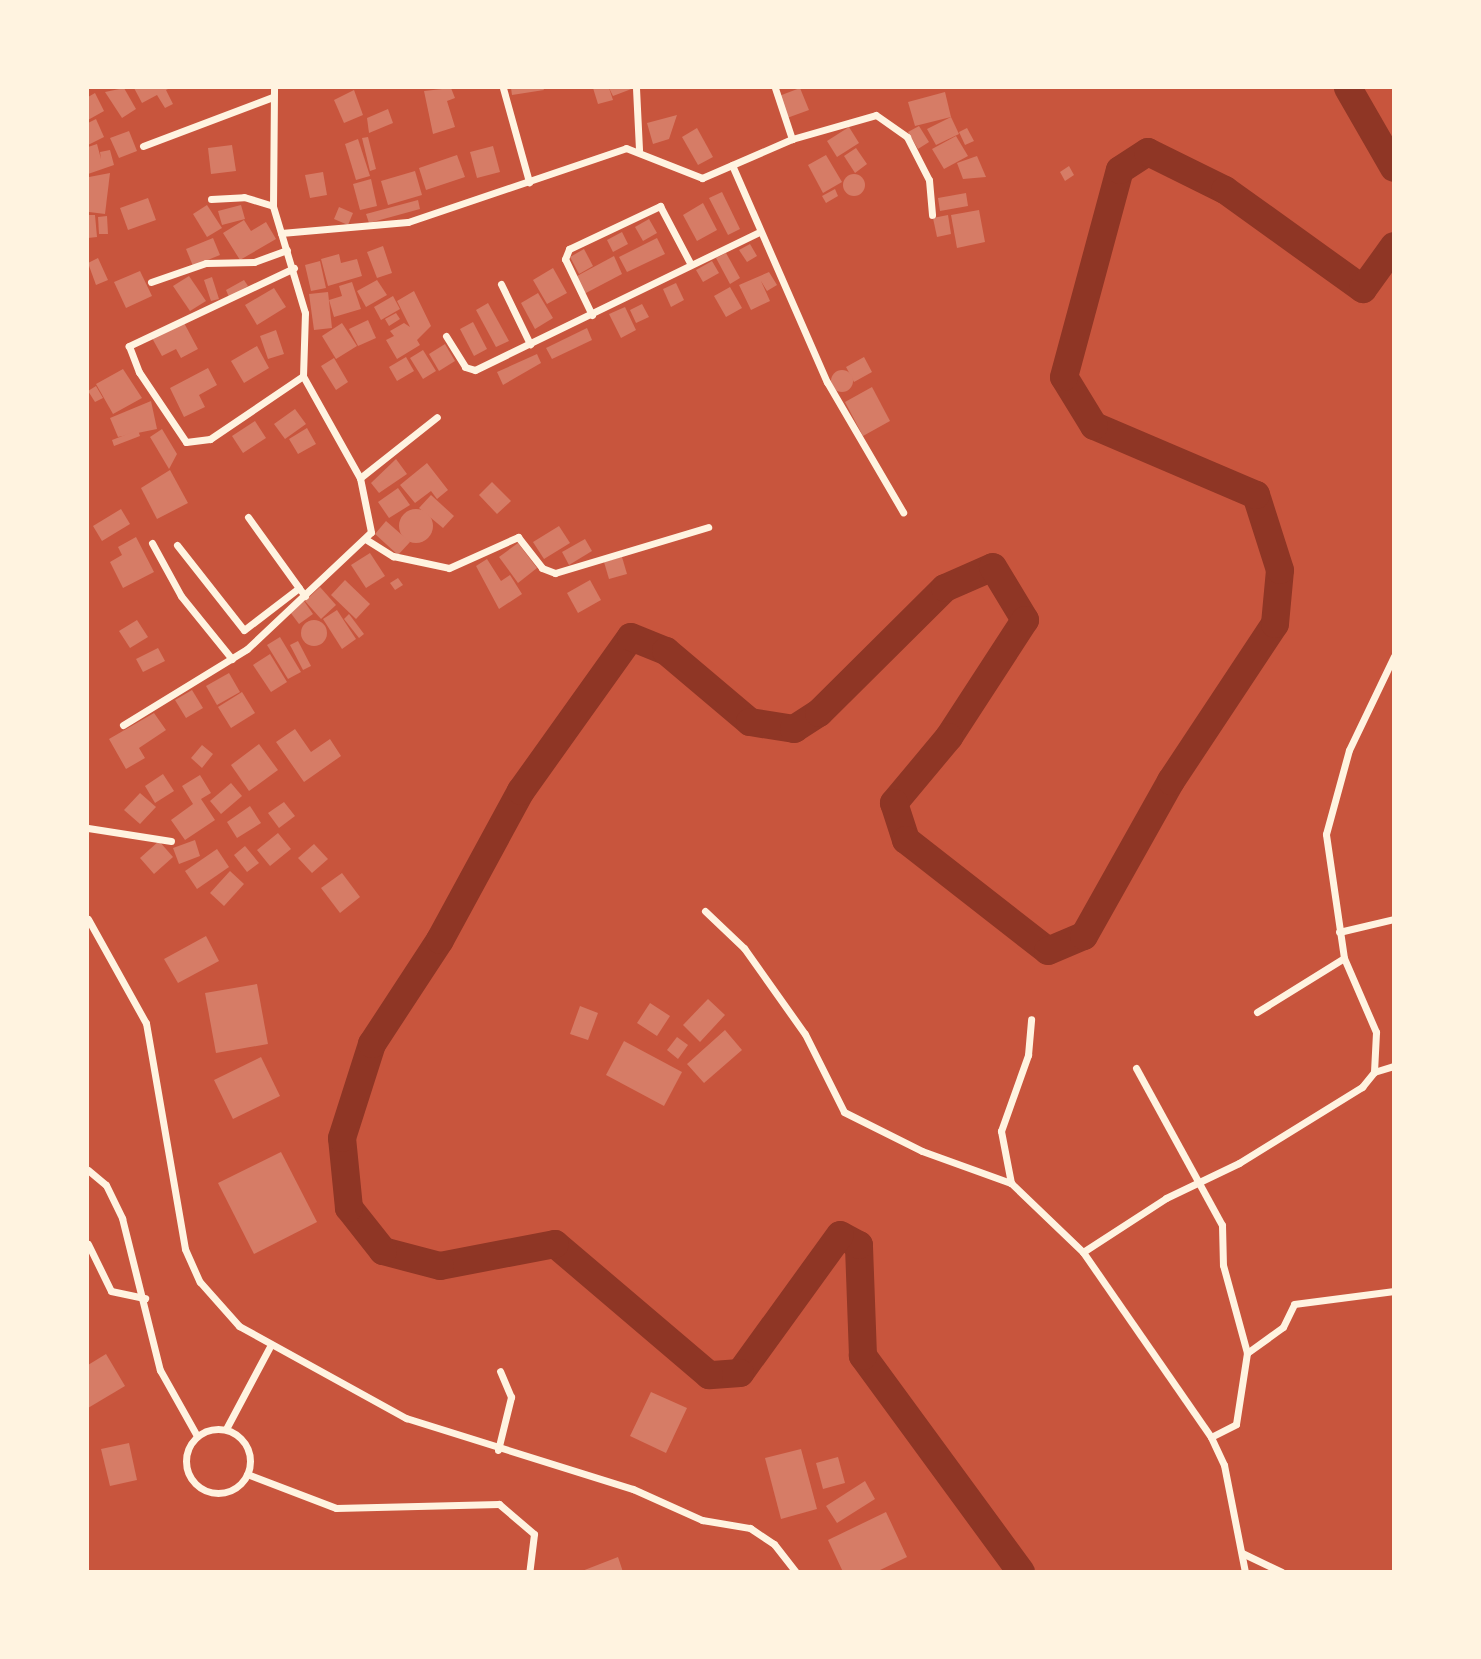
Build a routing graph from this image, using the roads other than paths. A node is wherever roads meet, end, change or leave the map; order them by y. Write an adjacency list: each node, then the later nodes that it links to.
1 (274, 88): 5 (street)
2 (503, 88): 10 (street)
3 (636, 88): 8 (street)
4 (775, 88): 6 (street)
5 (273, 97): 7 (street); 12 (street)
6 (792, 139): 9 (street); 13 (street)
7 (143, 146)
8 (639, 150): 9 (street); 10 (street)
9 (732, 165): 15 (street)
10 (529, 182): 14 (street)
11 (211, 200): 12 (street)
12 (273, 206): 14 (street)
13 (932, 215)
14 (281, 233): 16 (street)
15 (757, 233): 17 (street); 27 (street)
16 (287, 250): 18 (street); 19 (street)
17 (690, 263): 21 (street); 21 (street)
18 (294, 268): 24 (street); 24 (street)
19 (151, 282)
20 (501, 284): 23 (street)
21 (592, 315): 23 (street)
22 (446, 336): 23 (street)
23 (530, 344)
24 (303, 376): 26 (street)
25 (437, 417): 26 (street)
26 (360, 478): 30 (street)
27 (903, 512)
28 (248, 517): 33 (street)
29 (708, 527): 30 (street)
30 (368, 540): 34 (street)
31 (152, 542): 36 (street)
32 (177, 545): 33 (street)
33 (299, 588): 34 (street)
34 (305, 596): 36 (street)
35 (1394, 656): 43 (street)
36 (232, 659): 37 (street)
37 (123, 725)
38 (88, 828): 39 (street)
39 (171, 841)
40 (705, 911): 51 (street)
41 (88, 919): 57 (street)
42 (1394, 919): 43 (street)
43 (1339, 932): 44 (street)
44 (1344, 958): 45 (street); 49 (street)
45 (1258, 1012)
46 (1031, 1019): 51 (street)
47 (1394, 1066): 49 (street)
48 (1136, 1068): 52 (street)
49 (1374, 1072): 52 (street)
50 (88, 1170): 56 (street)
51 (1011, 1183): 54 (street)
52 (1194, 1184): 54 (street); 58 (street)
53 (88, 1244): 56 (street)
54 (1083, 1252): 62 (street)
55 (1394, 1291): 58 (street)
56 (145, 1298): 61 (street)
57 (270, 1348): 60 (street); 63 (street)
58 (1247, 1353): 62 (street)
59 (500, 1371): 63 (street)
60 (226, 1429): 61 (street); 64 (street)
61 (197, 1436): 64 (street)
62 (1211, 1437): 65 (street)
63 (498, 1450): 67 (street)
64 (247, 1474): 66 (street)
65 (1242, 1553): 68 (street); 69 (street)
66 (530, 1572)
67 (796, 1572)
68 (1245, 1572)
69 (1282, 1572)

